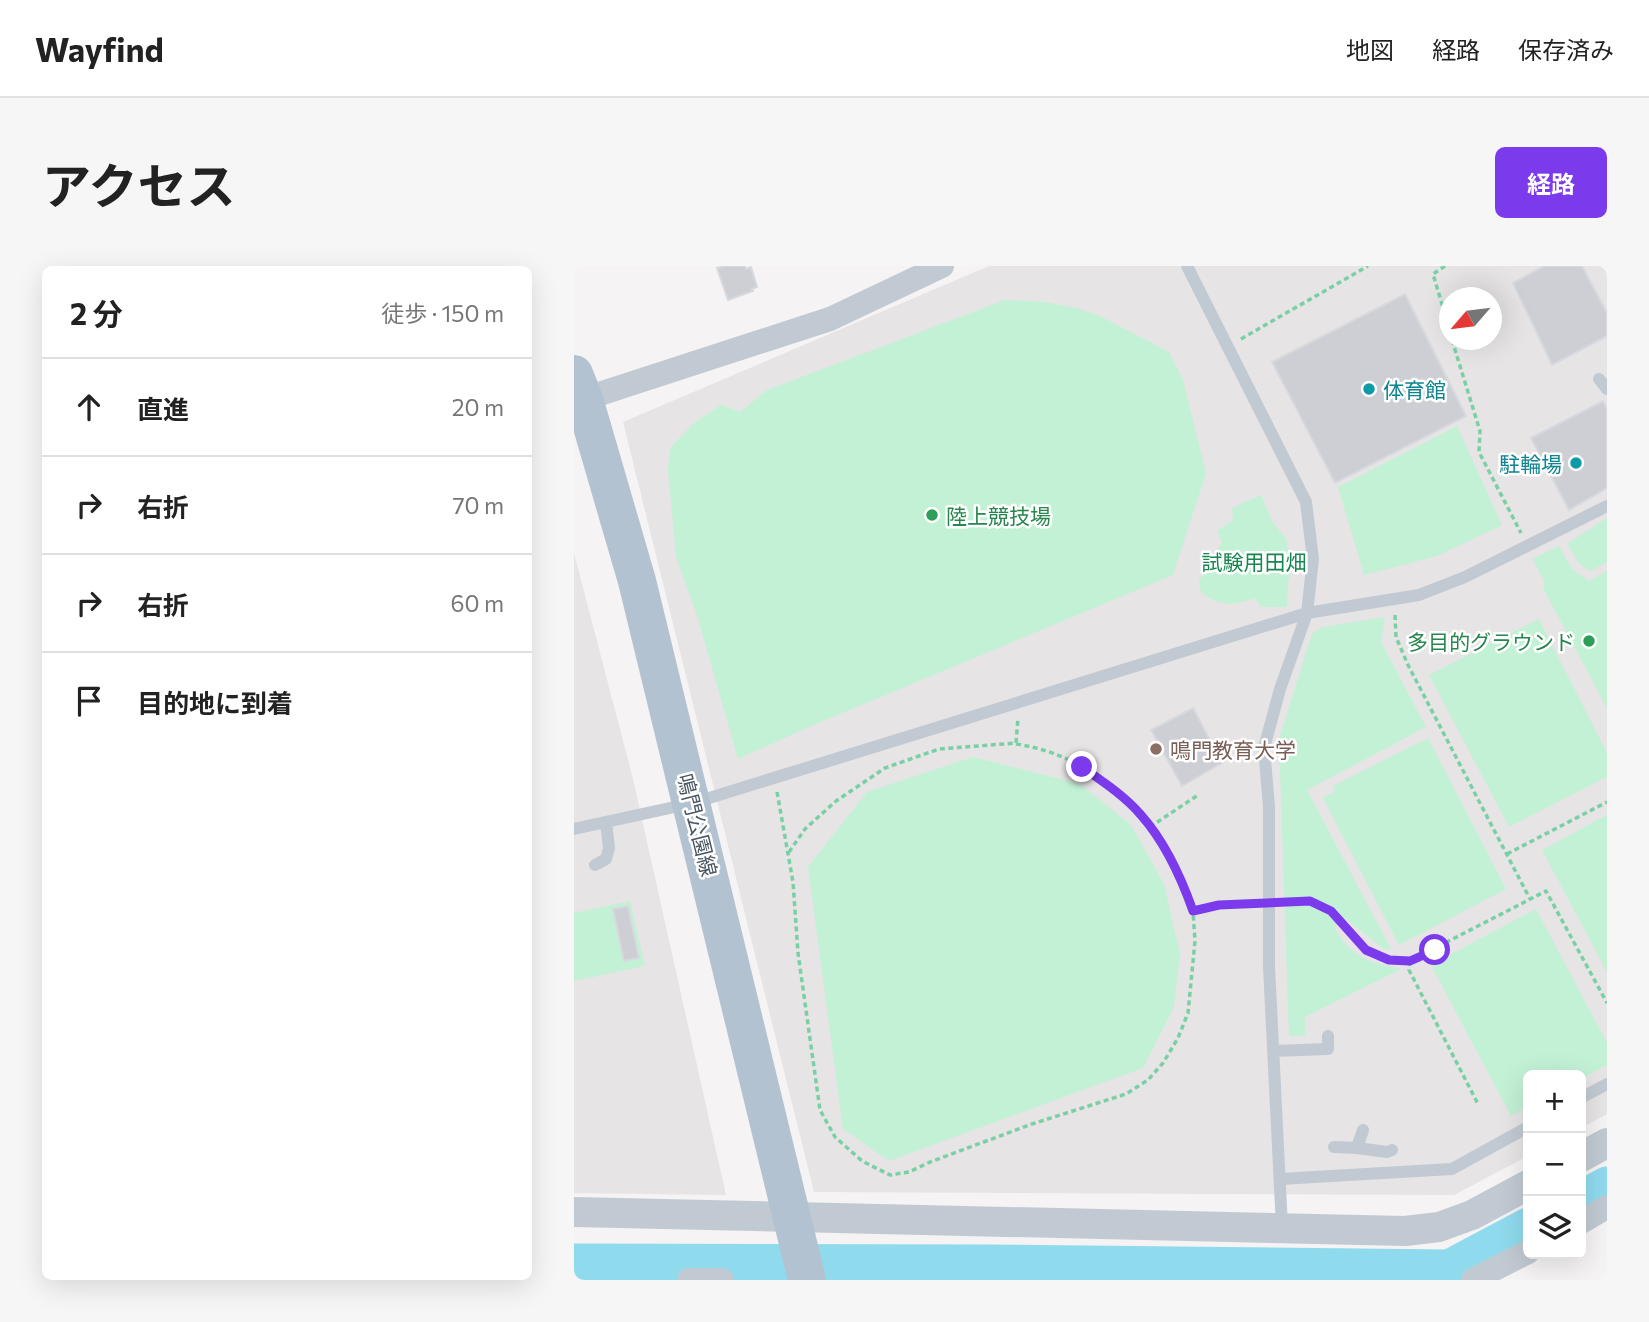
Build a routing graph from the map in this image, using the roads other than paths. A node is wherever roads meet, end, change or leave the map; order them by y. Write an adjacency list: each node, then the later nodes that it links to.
1 (943, 266): 3 (street)
2 (1187, 266): 6 (lane)
3 (579, 387): 7 (main road, 鳴門公園線)
4 (574, 452): 7 (main road, 鳴門公園線)
5 (1607, 506): 6 (lane)
6 (1307, 613): 7 (lane); 12 (lane)
7 (680, 806): 8 (lane); 28 (main road, 鳴門公園線)
8 (606, 822): 9 (lane); 10 (lane)
9 (574, 829)
10 (595, 865)
11 (1328, 1036): 12 (lane)
12 (1274, 1051): 22 (lane)
13 (1607, 1084): 14 (lane)
14 (1586, 1095)
15 (1363, 1130): 19 (lane)
16 (1523, 1131): 22 (lane)
17 (1607, 1143): 21 (street)
18 (1334, 1147): 19 (lane)
19 (1357, 1148): 20 (lane)
20 (1392, 1150)
21 (1586, 1154)
22 (1280, 1180): 27 (lane)
23 (1523, 1188): 27 (street)
24 (1607, 1207): 26 (street)
25 (574, 1212): 28 (street)
26 (1586, 1219)
27 (1283, 1230): 28 (street)
28 (787, 1252)
29 (1523, 1255): 32 (street)
30 (689, 1280): 31 (street)
31 (722, 1280)
32 (1473, 1280)

